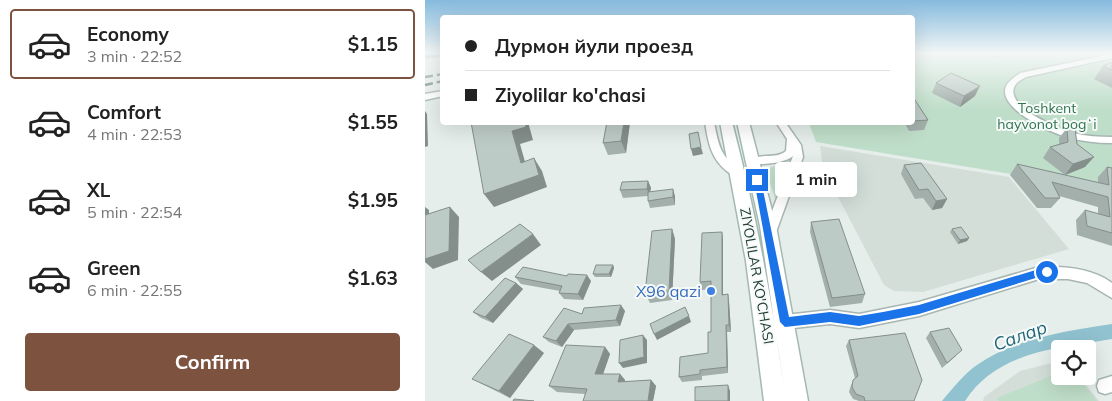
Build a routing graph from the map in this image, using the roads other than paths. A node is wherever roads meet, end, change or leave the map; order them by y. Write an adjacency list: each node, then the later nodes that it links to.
1 (1038, 72): 9 (street)
2 (440, 94): 3 (street)
3 (425, 97)
4 (710, 125): 11 (street)
5 (727, 125): 11 (main road, ZIYOLILAR KO'CHASI)
6 (744, 125): 10 (main road, ZIYOLILAR KO'CHASI)
7 (782, 125): 8 (street)
8 (792, 139): 10 (street); 12 (street)
9 (1112, 140)
10 (754, 162): 12 (main road, ZIYOLILAR KO'CHASI)
11 (739, 174): 15 (main road, ZIYOLILAR KO'CHASI)
12 (768, 236): 14 (main road, ZIYOLILAR KO'CHASI)
13 (1112, 292): 14 (street)
14 (785, 322): 16 (main road, ZIYOLILAR KO'CHASI)
15 (775, 401)
16 (797, 401)

